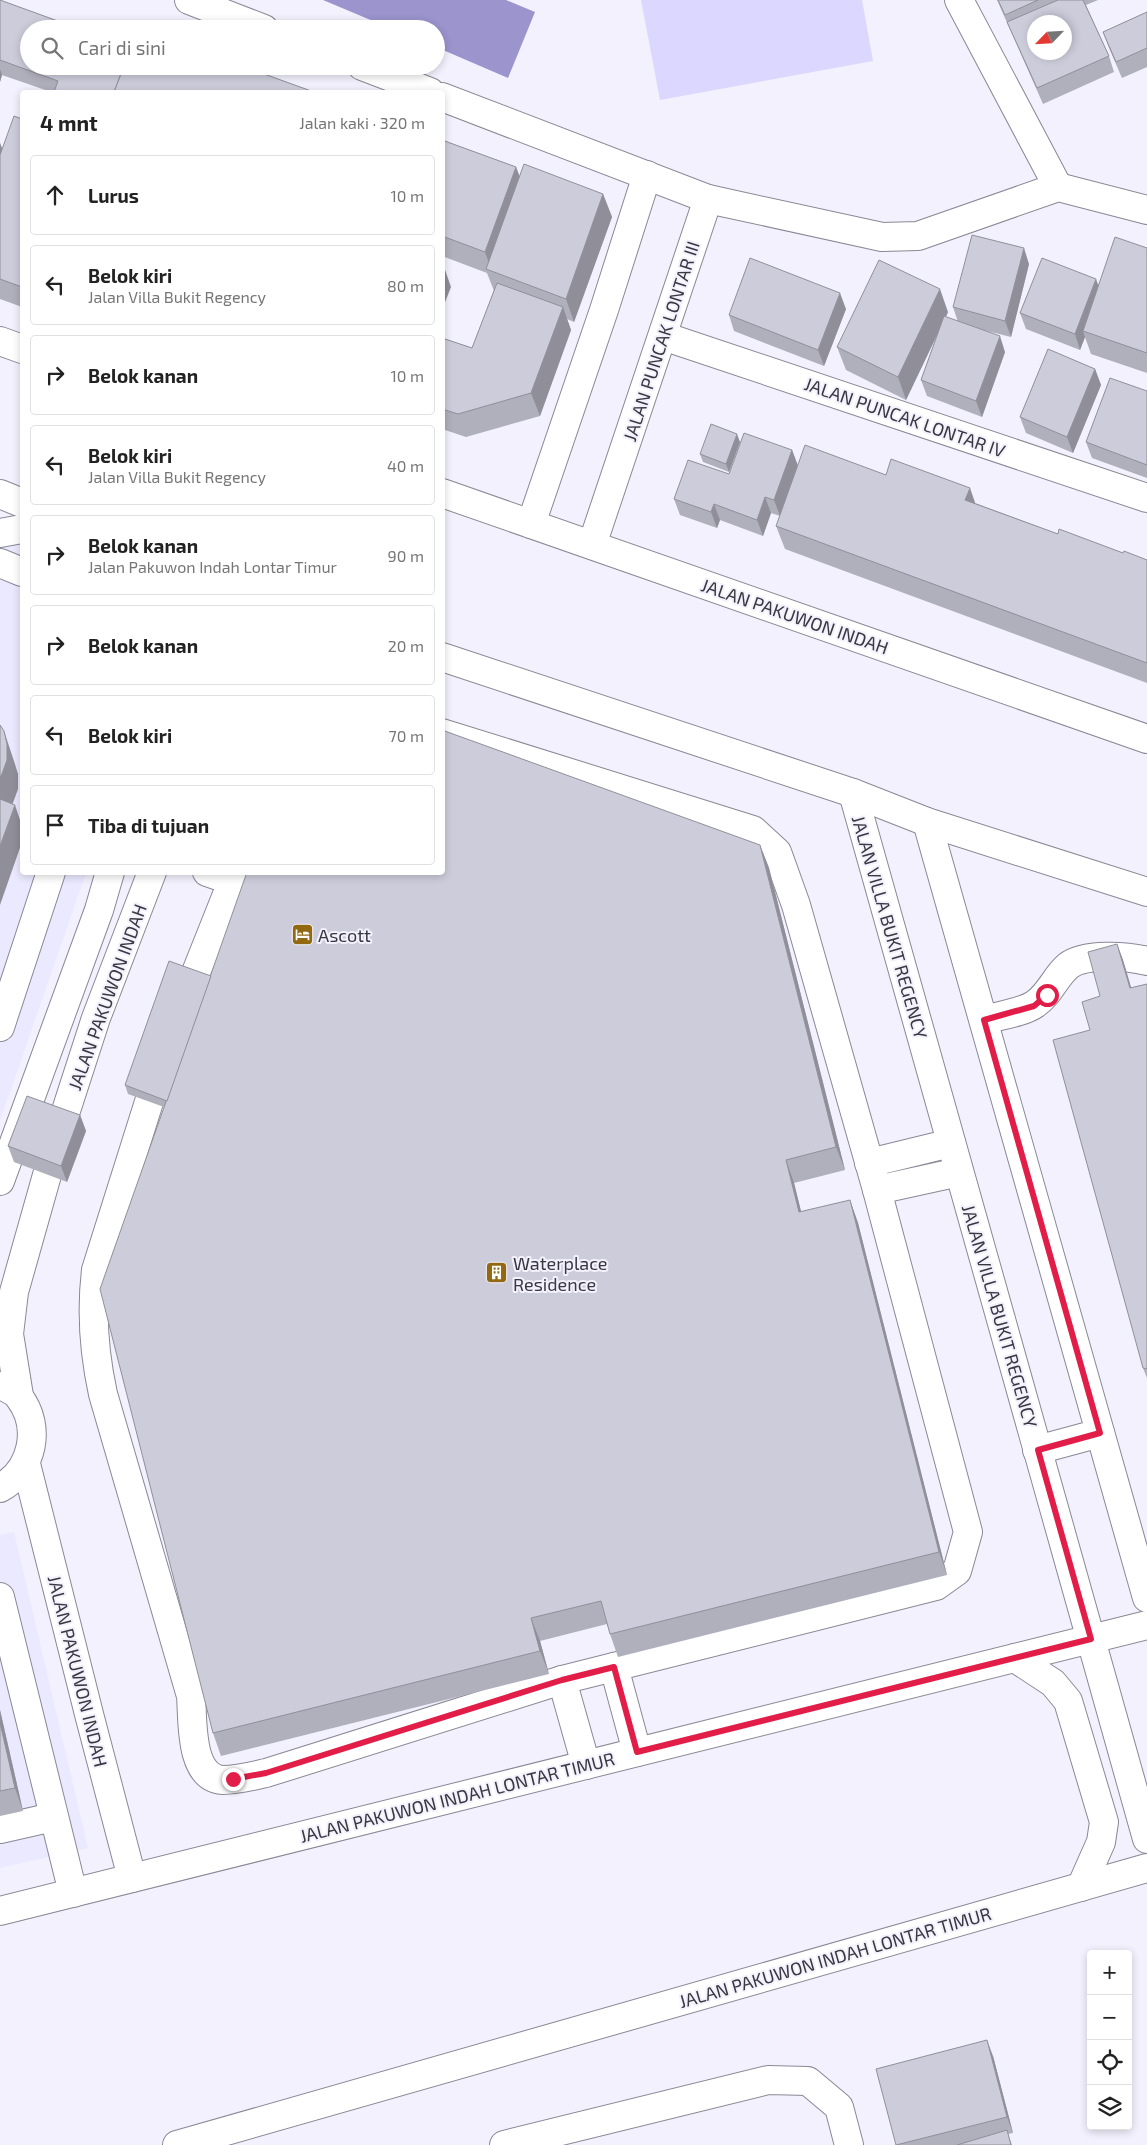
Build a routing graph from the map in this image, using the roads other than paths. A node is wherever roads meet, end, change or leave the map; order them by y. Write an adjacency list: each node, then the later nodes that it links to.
1 (188, 0): 3 (street)
2 (959, 0): 8 (street)
3 (240, 20)
4 (386, 75): 5 (street)
5 (425, 90)
6 (445, 98): 7 (street)
7 (647, 176): 9 (street); 18 (street)
8 (1058, 187): 9 (street); 10 (street)
9 (708, 199): 11 (street, JALAN PUNCAK LONTAR III)
10 (1147, 210)
11 (663, 336): 16 (street, JALAN PUNCAK LONTAR IV); 21 (street, JALAN PUNCAK LONTAR III)
12 (0, 341): 13 (street)
13 (20, 348)
14 (0, 494): 17 (street)
15 (445, 494): 18 (street, JALAN PAKUWON INDAH)
16 (1147, 498)
17 (20, 502)
18 (531, 524): 21 (street, JALAN PAKUWON INDAH)
19 (20, 529): 20 (street)
20 (0, 533)
21 (592, 545): 28 (street, JALAN PAKUWON INDAH)
22 (0, 563): 23 (street)
23 (20, 571)
24 (0, 581): 25 (street)
25 (20, 588)
26 (445, 658): 29 (street)
27 (445, 734): 41 (street)
28 (1147, 739)
29 (853, 794): 30 (street); 40 (street, JALAN VILLA BUKIT REGENCY)
30 (927, 822): 35 (street); 37 (street)
31 (50, 875): 38 (street)
32 (109, 875): 44 (street)
33 (151, 875): 39 (street, JALAN PAKUWON INDAH)
34 (234, 877): 57 (street)
35 (1147, 892)
36 (1147, 961): 37 (street)
37 (984, 1020): 47 (street)
38 (0, 1027)
39 (62, 1123)
40 (951, 1143): 41 (street); 42 (street, JALAN VILLA BUKIT REGENCY)
41 (868, 1162): 45 (street)
42 (959, 1172): 45 (street); 48 (street, JALAN VILLA BUKIT REGENCY)
43 (47, 1175): 46 (street)
44 (0, 1181)
45 (877, 1190): 56 (street)
46 (9, 1390): 49 (street)
47 (1100, 1433): 48 (street); 52 (street)
48 (1038, 1450): 54 (street, JALAN VILLA BUKIT REGENCY)
49 (26, 1464): 50 (street); 64 (street, JALAN PAKUWON INDAH)
50 (0, 1488)
51 (0, 1597): 60 (street)
52 (1147, 1598)
53 (1147, 1625): 54 (street, JALAN PAKUWON INDAH LONTAR TIMUR)
54 (1091, 1639): 55 (street, JALAN PAKUWON INDAH LONTAR TIMUR); 62 (street, JALAN VILLA BUKIT REGENCY)
55 (1015, 1658): 58 (street, JALAN PAKUWON INDAH LONTAR TIMUR); 65 (street)
56 (614, 1667): 57 (street); 58 (street)
57 (562, 1680): 59 (street)
58 (637, 1752): 59 (street, JALAN PAKUWON INDAH LONTAR TIMUR)
59 (586, 1765): 64 (street, JALAN PAKUWON INDAH LONTAR TIMUR)
60 (53, 1817): 61 (street); 66 (street)
61 (0, 1829)
62 (1147, 1839)
63 (1147, 1868): 65 (street, JALAN PAKUWON INDAH LONTAR TIMUR)
64 (132, 1878): 66 (street, JALAN PAKUWON INDAH LONTAR TIMUR)
65 (1081, 1887): 68 (street, JALAN PAKUWON INDAH LONTAR TIMUR)
66 (72, 1893): 67 (street, JALAN PAKUWON INDAH LONTAR TIMUR)
67 (0, 1911)
68 (177, 2145)
69 (504, 2145): 70 (street)
70 (849, 2145)

